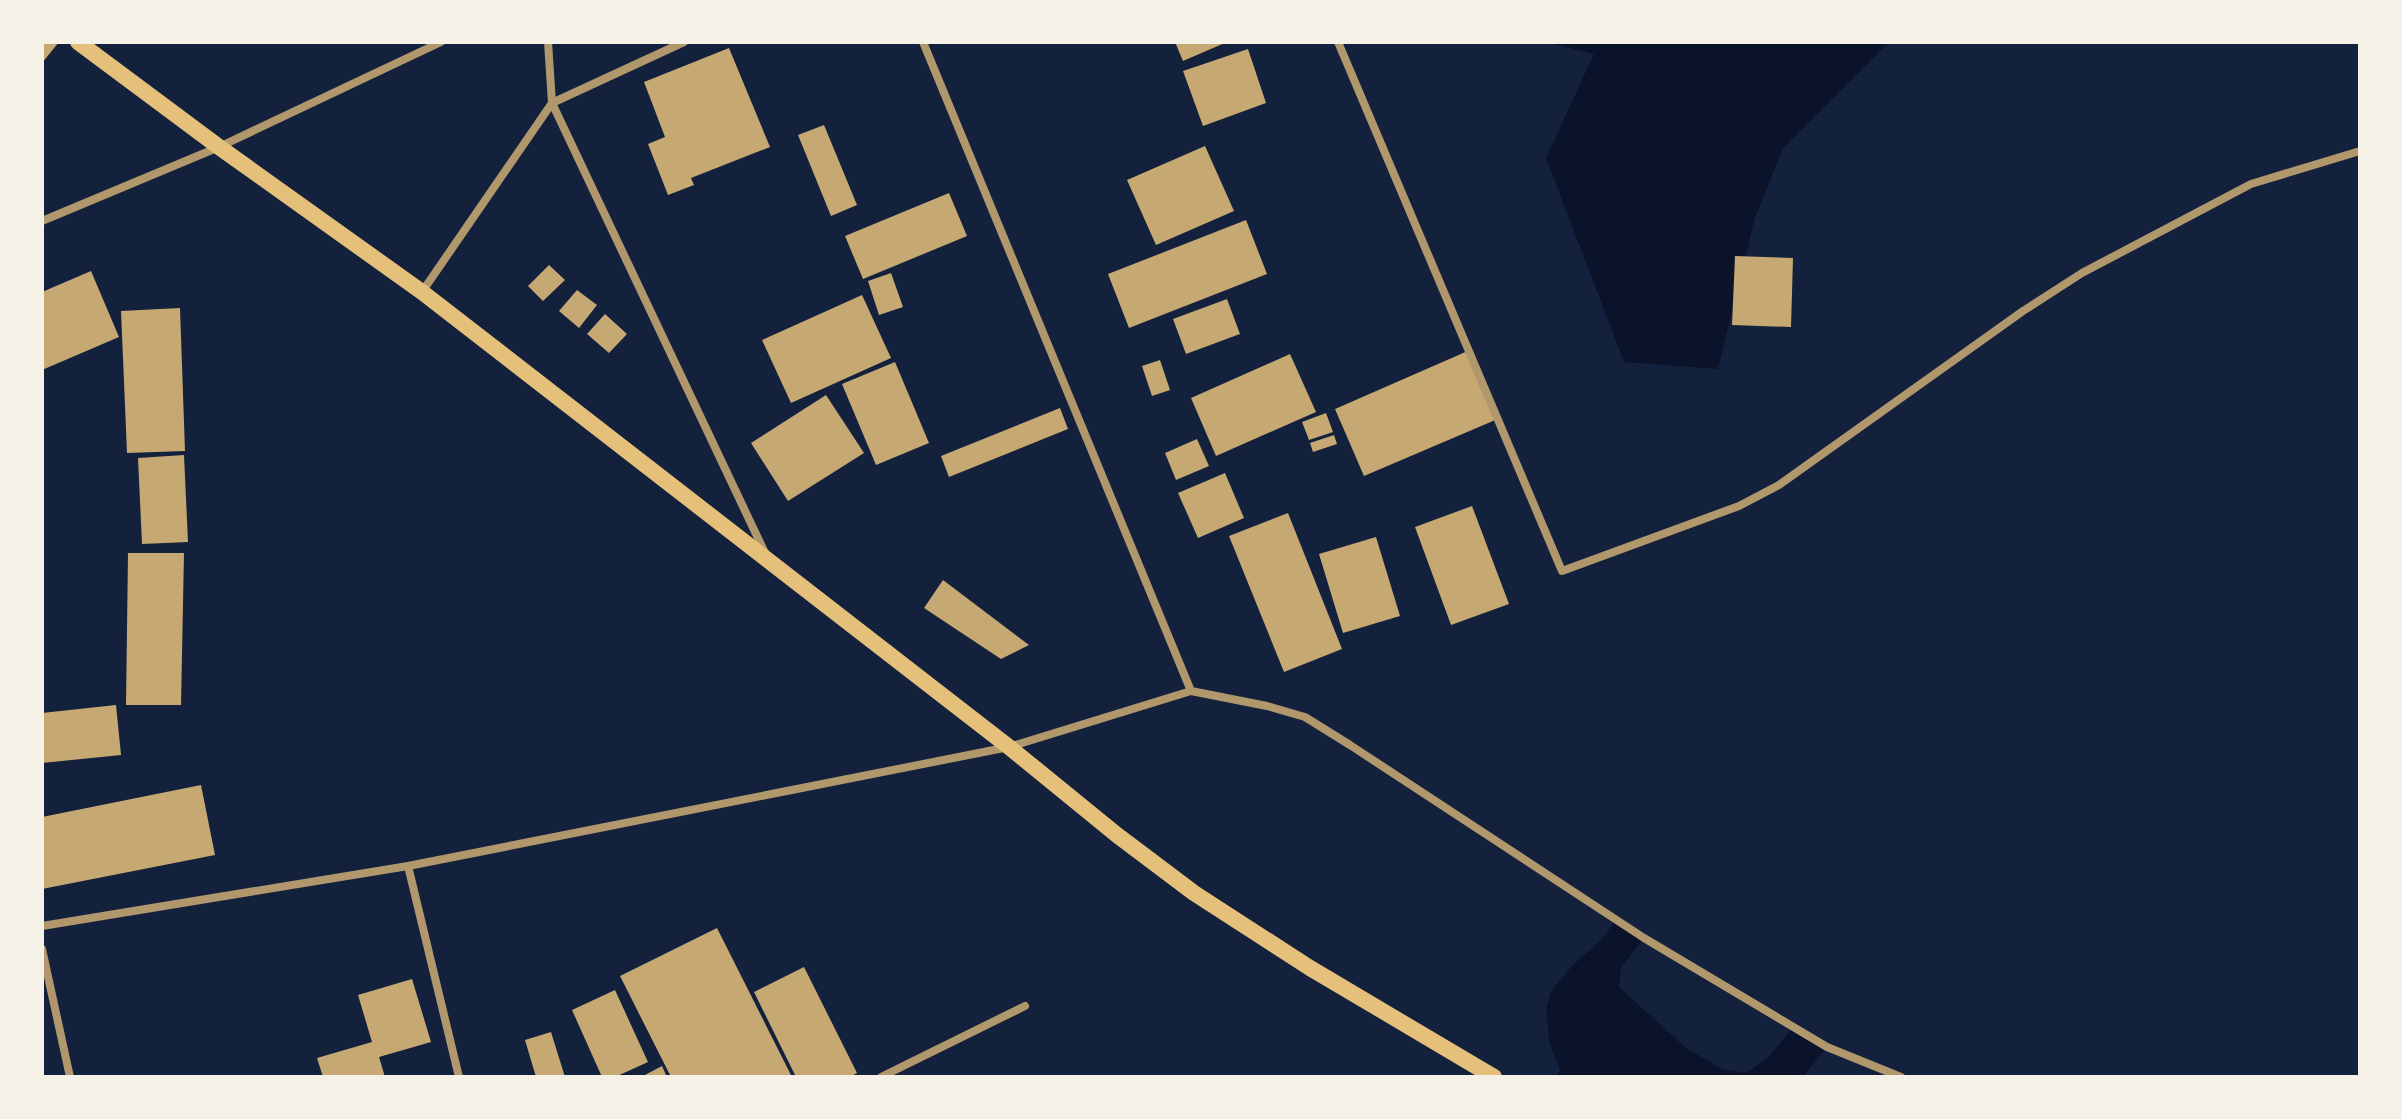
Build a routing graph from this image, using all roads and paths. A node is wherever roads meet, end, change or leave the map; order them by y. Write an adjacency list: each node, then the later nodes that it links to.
1 (78, 42): 8 (main road)
2 (441, 42): 8 (street)
3 (548, 42): 7 (street)
4 (684, 42): 7 (street)
5 (923, 42): 13 (street)
6 (1338, 42): 9 (street)
7 (552, 103): 11 (street); 12 (street)
8 (219, 147): 10 (street); 11 (main road)
9 (2360, 151)
10 (42, 221)
11 (422, 292): 12 (main road)
12 (769, 561): 14 (main road)
13 (1191, 691): 14 (street); 23 (street)
14 (1009, 747): 15 (street); 22 (main road)
15 (408, 866): 16 (street); 20 (street)
16 (42, 926)
17 (42, 949): 19 (street)
18 (1025, 1006): 21 (street)
19 (70, 1077)
20 (459, 1077)
21 (881, 1077)
22 (1494, 1077)
23 (1901, 1077)

